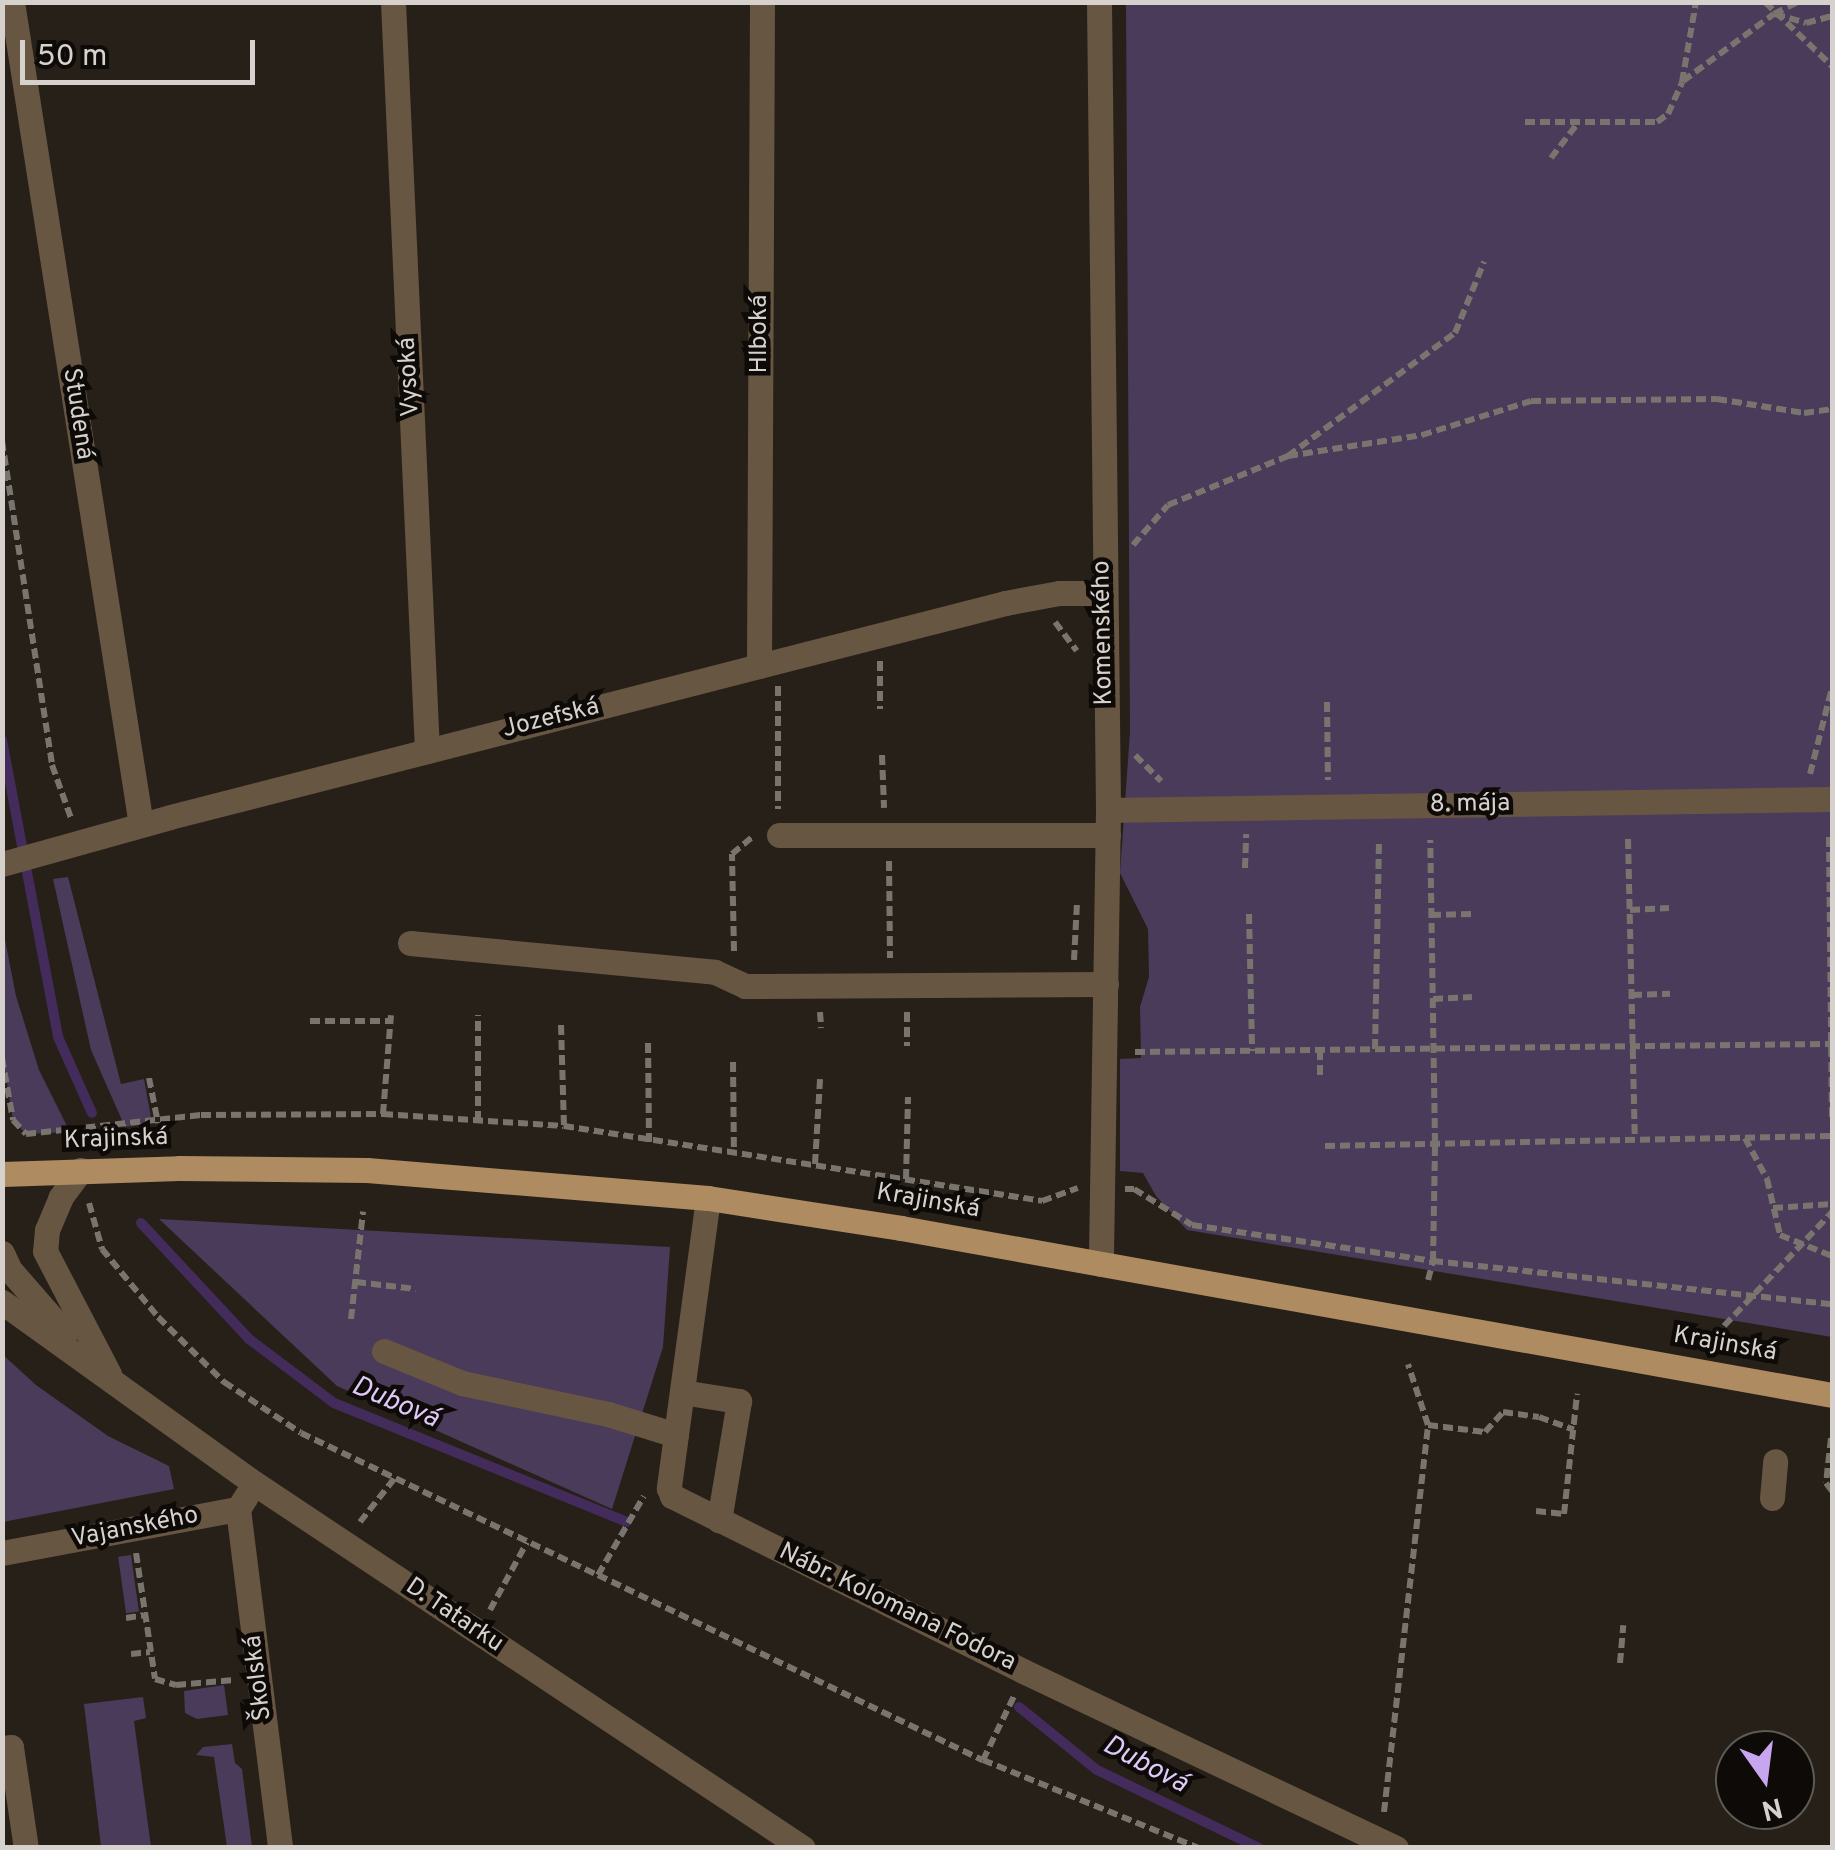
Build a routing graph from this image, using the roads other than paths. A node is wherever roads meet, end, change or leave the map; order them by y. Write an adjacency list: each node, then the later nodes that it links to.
1 (12, 2): 10 (street, Studená)
2 (392, 2): 7 (street, Vysoká)
3 (762, 2): 6 (street, Hlboká)
4 (1099, 2): 5 (street, Komenského)
5 (1102, 593): 6 (street, Jozefská); 9 (street, Komenského)
6 (768, 671): 7 (street, Jozefská)
7 (427, 751): 10 (street, Jozefská)
8 (1827, 790): 9 (street, 8. mája)
9 (1108, 822): 11 (street, 8. mája); 14 (street, Komenského)
10 (142, 825): 12 (street, Jozefská)
11 (778, 834)
12 (2, 864)
13 (410, 943): 14 (street)
14 (1106, 984): 19 (street, Komenského)
15 (82, 1170): 16 (main road, Krajinská); 17 (main road, Krajinská); 22 (street)
16 (2, 1174)
17 (708, 1198): 19 (main road, Krajinská); 23 (street)
18 (2, 1253): 22 (street, D. Tatarku)
19 (1101, 1264): 24 (main road, Krajinská)
20 (2, 1302): 22 (street, D. Tatarku)
21 (384, 1351): 25 (street)
22 (111, 1378): 27 (street, D. Tatarku)
23 (682, 1392): 25 (street); 30 (street)
24 (1831, 1396)
25 (676, 1435): 30 (street, Nábr. Kolomana Fodora)
26 (1775, 1461): 28 (street)
27 (254, 1484): 29 (street); 36 (street, D. Tatarku)
28 (1772, 1498)
29 (238, 1509): 31 (street, Vajanského); 35 (street, Školská)
30 (719, 1520): 33 (street, Nábr. Kolomana Fodora)
31 (2, 1553)
32 (2, 1748): 34 (street)
33 (1389, 1843)
34 (26, 1848)
35 (280, 1848)
36 (803, 1848)

